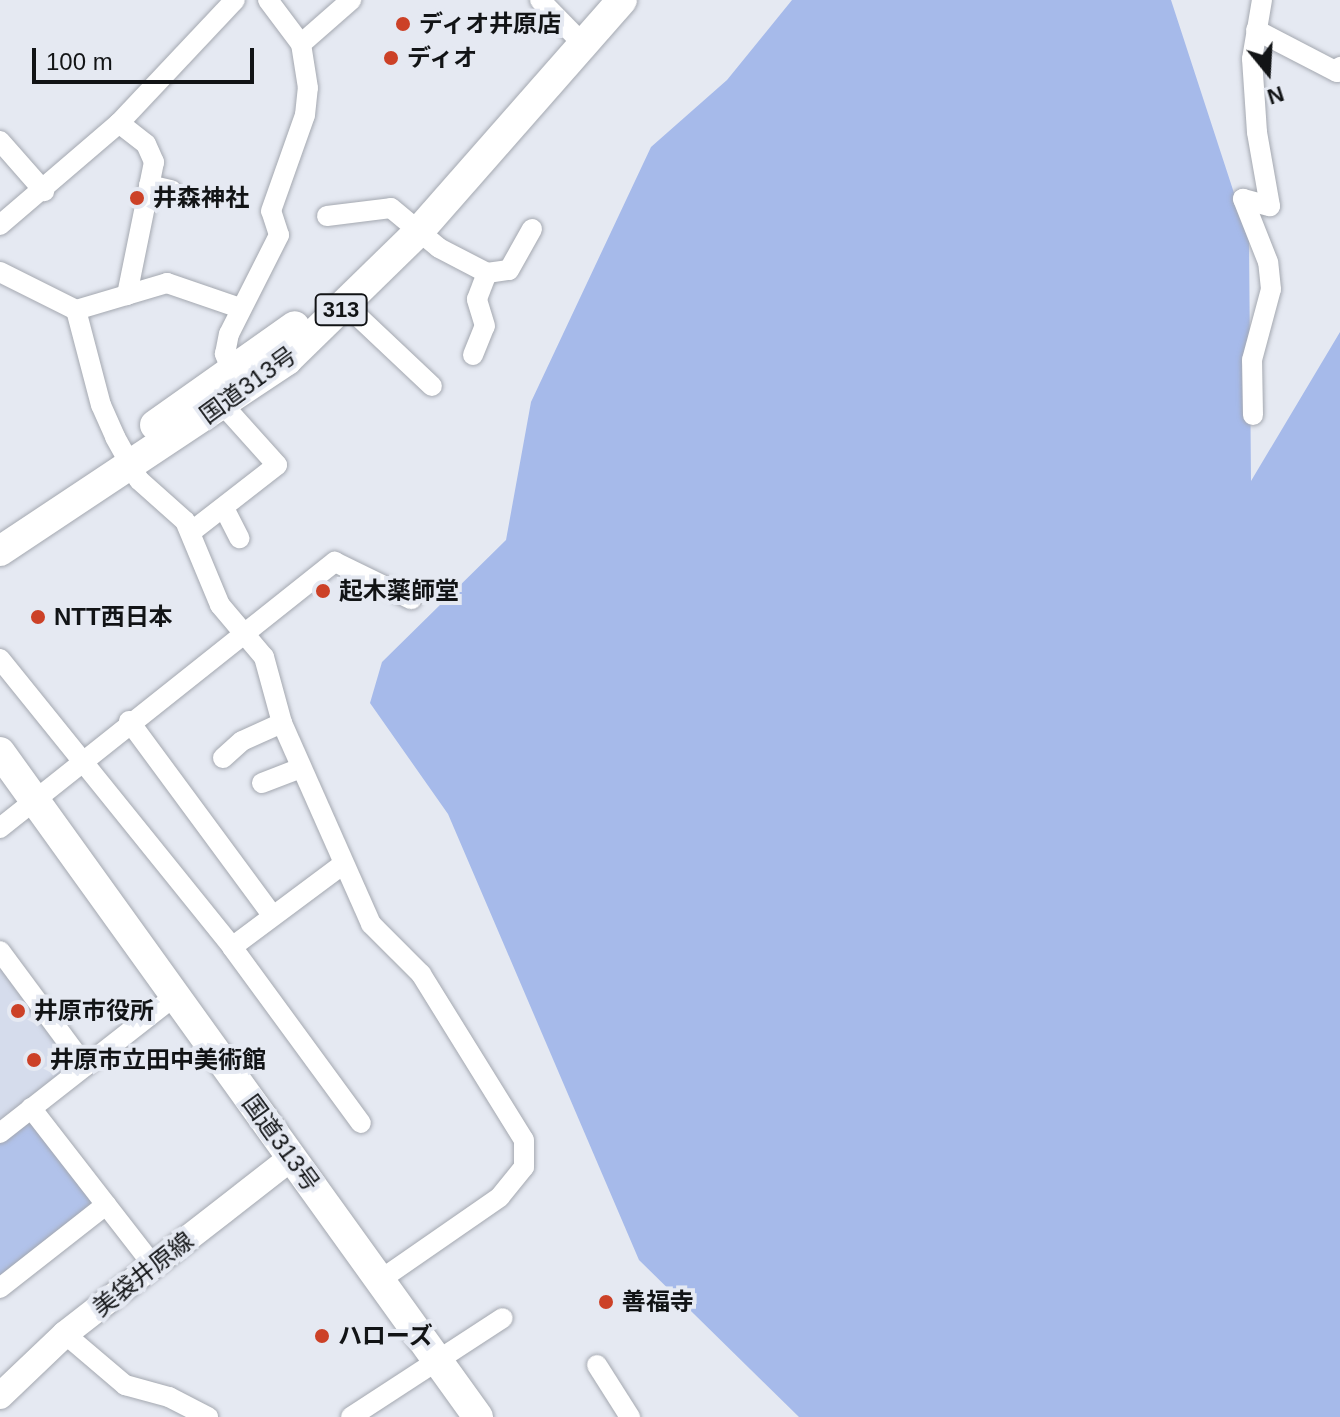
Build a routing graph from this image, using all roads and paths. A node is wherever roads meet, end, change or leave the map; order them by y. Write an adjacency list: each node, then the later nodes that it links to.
1 (235, 0): 12 (street)
2 (268, 0): 10 (street)
3 (351, 0): 10 (street)
4 (540, 0): 9 (street)
5 (597, 0): 9 (highway, 国道313号 / 313)
6 (622, 0): 9 (highway, 国道313号 / 313)
7 (1262, 0): 8 (street)
8 (1256, 30): 11 (street); 31 (street)
9 (576, 37): 18 (highway, 国道313号 / 313)
10 (301, 44): 25 (street)
11 (1340, 67)
12 (119, 123): 14 (street); 16 (street)
13 (0, 141): 16 (street)
14 (149, 185): 15 (street); 23 (street)
15 (171, 190)
16 (44, 191): 19 (street)
17 (327, 216): 18 (street)
18 (413, 224): 22 (street); 24 (highway, 国道313号 / 313); 28 (highway, 国道313号 / 313)
19 (0, 225)
20 (532, 229): 22 (street)
21 (0, 272): 26 (street)
22 (487, 273): 27 (street)
23 (127, 295): 25 (street); 26 (street)
24 (346, 305): 29 (street); 30 (highway, 国道313号 / 313)
25 (240, 308): 28 (street)
26 (76, 310): 32 (street)
27 (473, 355)
28 (233, 374): 32 (highway, 国道313号 / 313)
29 (432, 386)
30 (224, 406): 32 (highway, 国道313号 / 313); 33 (street)
31 (1253, 415)
32 (125, 455): 34 (highway, 国道313号 / 313); 35 (street); 37 (highway, 国道313号 / 313)
33 (224, 508): 35 (street); 36 (street)
34 (0, 528)
35 (191, 532): 39 (street)
36 (239, 538)
37 (0, 551)
38 (411, 599): 39 (street)
39 (244, 630): 41 (street); 42 (street)
40 (0, 659): 44 (street)
41 (129, 721): 44 (street); 51 (street)
42 (282, 723): 45 (street); 46 (street)
43 (0, 752): 48 (highway, 国道313号)
44 (83, 758): 48 (street); 52 (street)
45 (223, 758)
46 (301, 768): 47 (street); 50 (street)
47 (262, 783)
48 (33, 799): 49 (street); 54 (highway, 国道313号)
49 (0, 828)
50 (342, 865): 51 (street); 62 (street)
51 (273, 916): 52 (street)
52 (232, 947): 57 (street)
53 (0, 951): 55 (street)
54 (175, 996): 55 (street); 59 (highway, 国道313号)
55 (85, 1066): 56 (street)
56 (31, 1108): 58 (street); 60 (street)
57 (361, 1123)
58 (0, 1133)
59 (291, 1158): 61 (main road, 美袋井原線); 62 (highway, 国道313号)
60 (106, 1205): 61 (street); 63 (street)
61 (153, 1265): 65 (main road, 美袋井原線)
62 (380, 1280): 66 (highway, 国道313号)
63 (0, 1288)
64 (503, 1318): 66 (street)
65 (65, 1334): 68 (main road, 美袋井原線); 69 (street)
66 (436, 1357): 70 (street); 71 (highway, 国道313号)
67 (597, 1365): 72 (street)
68 (0, 1396)
69 (208, 1417)
70 (351, 1417)
71 (478, 1417)
72 (630, 1417)

